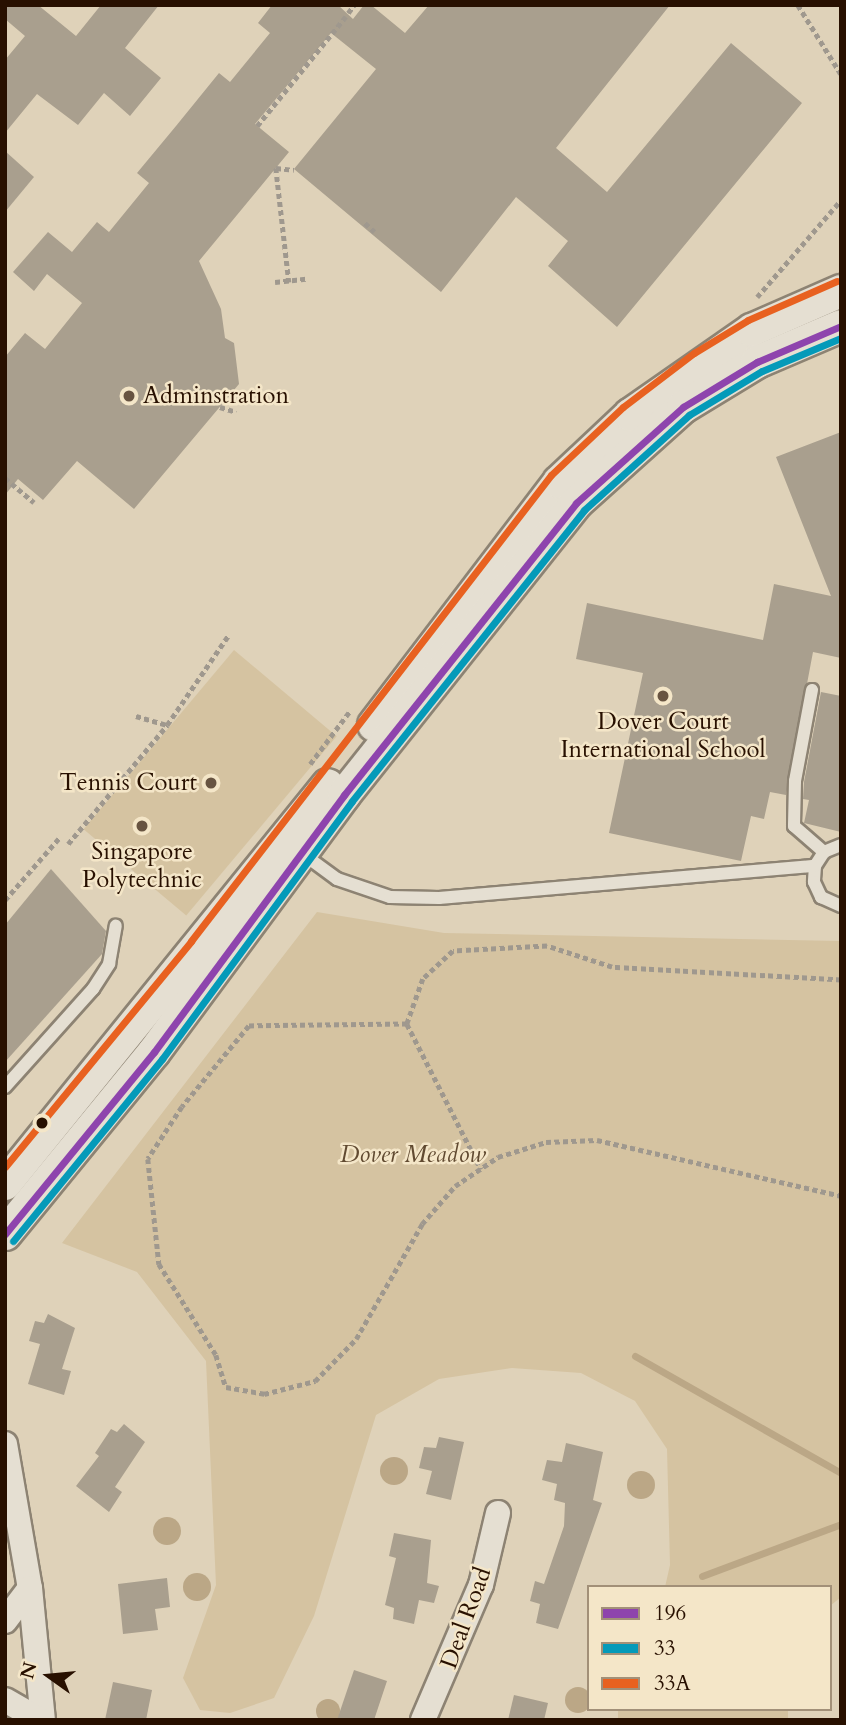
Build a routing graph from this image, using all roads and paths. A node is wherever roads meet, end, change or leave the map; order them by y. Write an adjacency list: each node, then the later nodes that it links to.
1 (354, 5): 4 (path)
2 (797, 5): 3 (path)
3 (841, 74)
4 (257, 126)
5 (294, 170): 10 (path)
6 (841, 200): 13 (path)
7 (365, 223): 8 (path)
8 (375, 232)
9 (306, 279): 10 (path)
10 (289, 281): 11 (path)
11 (275, 282)
12 (841, 291): 18 (street)
13 (755, 299)
14 (841, 326): 18 (street)
15 (220, 407): 16 (path)
16 (236, 412)
17 (5, 478): 19 (path)
18 (567, 493): 21 (street)
19 (34, 502)
20 (228, 636): 25 (path)
21 (429, 671): 27 (street); 32 (street)
22 (812, 690): 31 (lane)
23 (357, 701): 26 (path)
24 (136, 716): 25 (path)
25 (167, 725): 29 (path)
26 (308, 766)
27 (299, 821): 32 (lane); 41 (street)
28 (60, 837): 34 (path)
29 (68, 844)
30 (841, 845): 31 (lane)
31 (824, 852): 33 (lane)
32 (303, 854): 33 (lane); 43 (street)
33 (815, 866): 35 (lane)
34 (5, 900)
35 (841, 906)
36 (116, 926): 39 (lane)
37 (841, 980): 38 (path)
38 (407, 1024): 40 (path); 40 (path)
39 (5, 1087)
40 (481, 1169): 42 (path)
41 (5, 1184)
42 (841, 1196)
43 (5, 1234)
44 (5, 1444): 46 (street)
45 (498, 1513): 50 (street, Deal Road)
46 (30, 1588): 47 (street); 49 (street)
47 (5, 1621)
48 (5, 1700): 49 (street)
49 (42, 1720)
50 (423, 1720)

